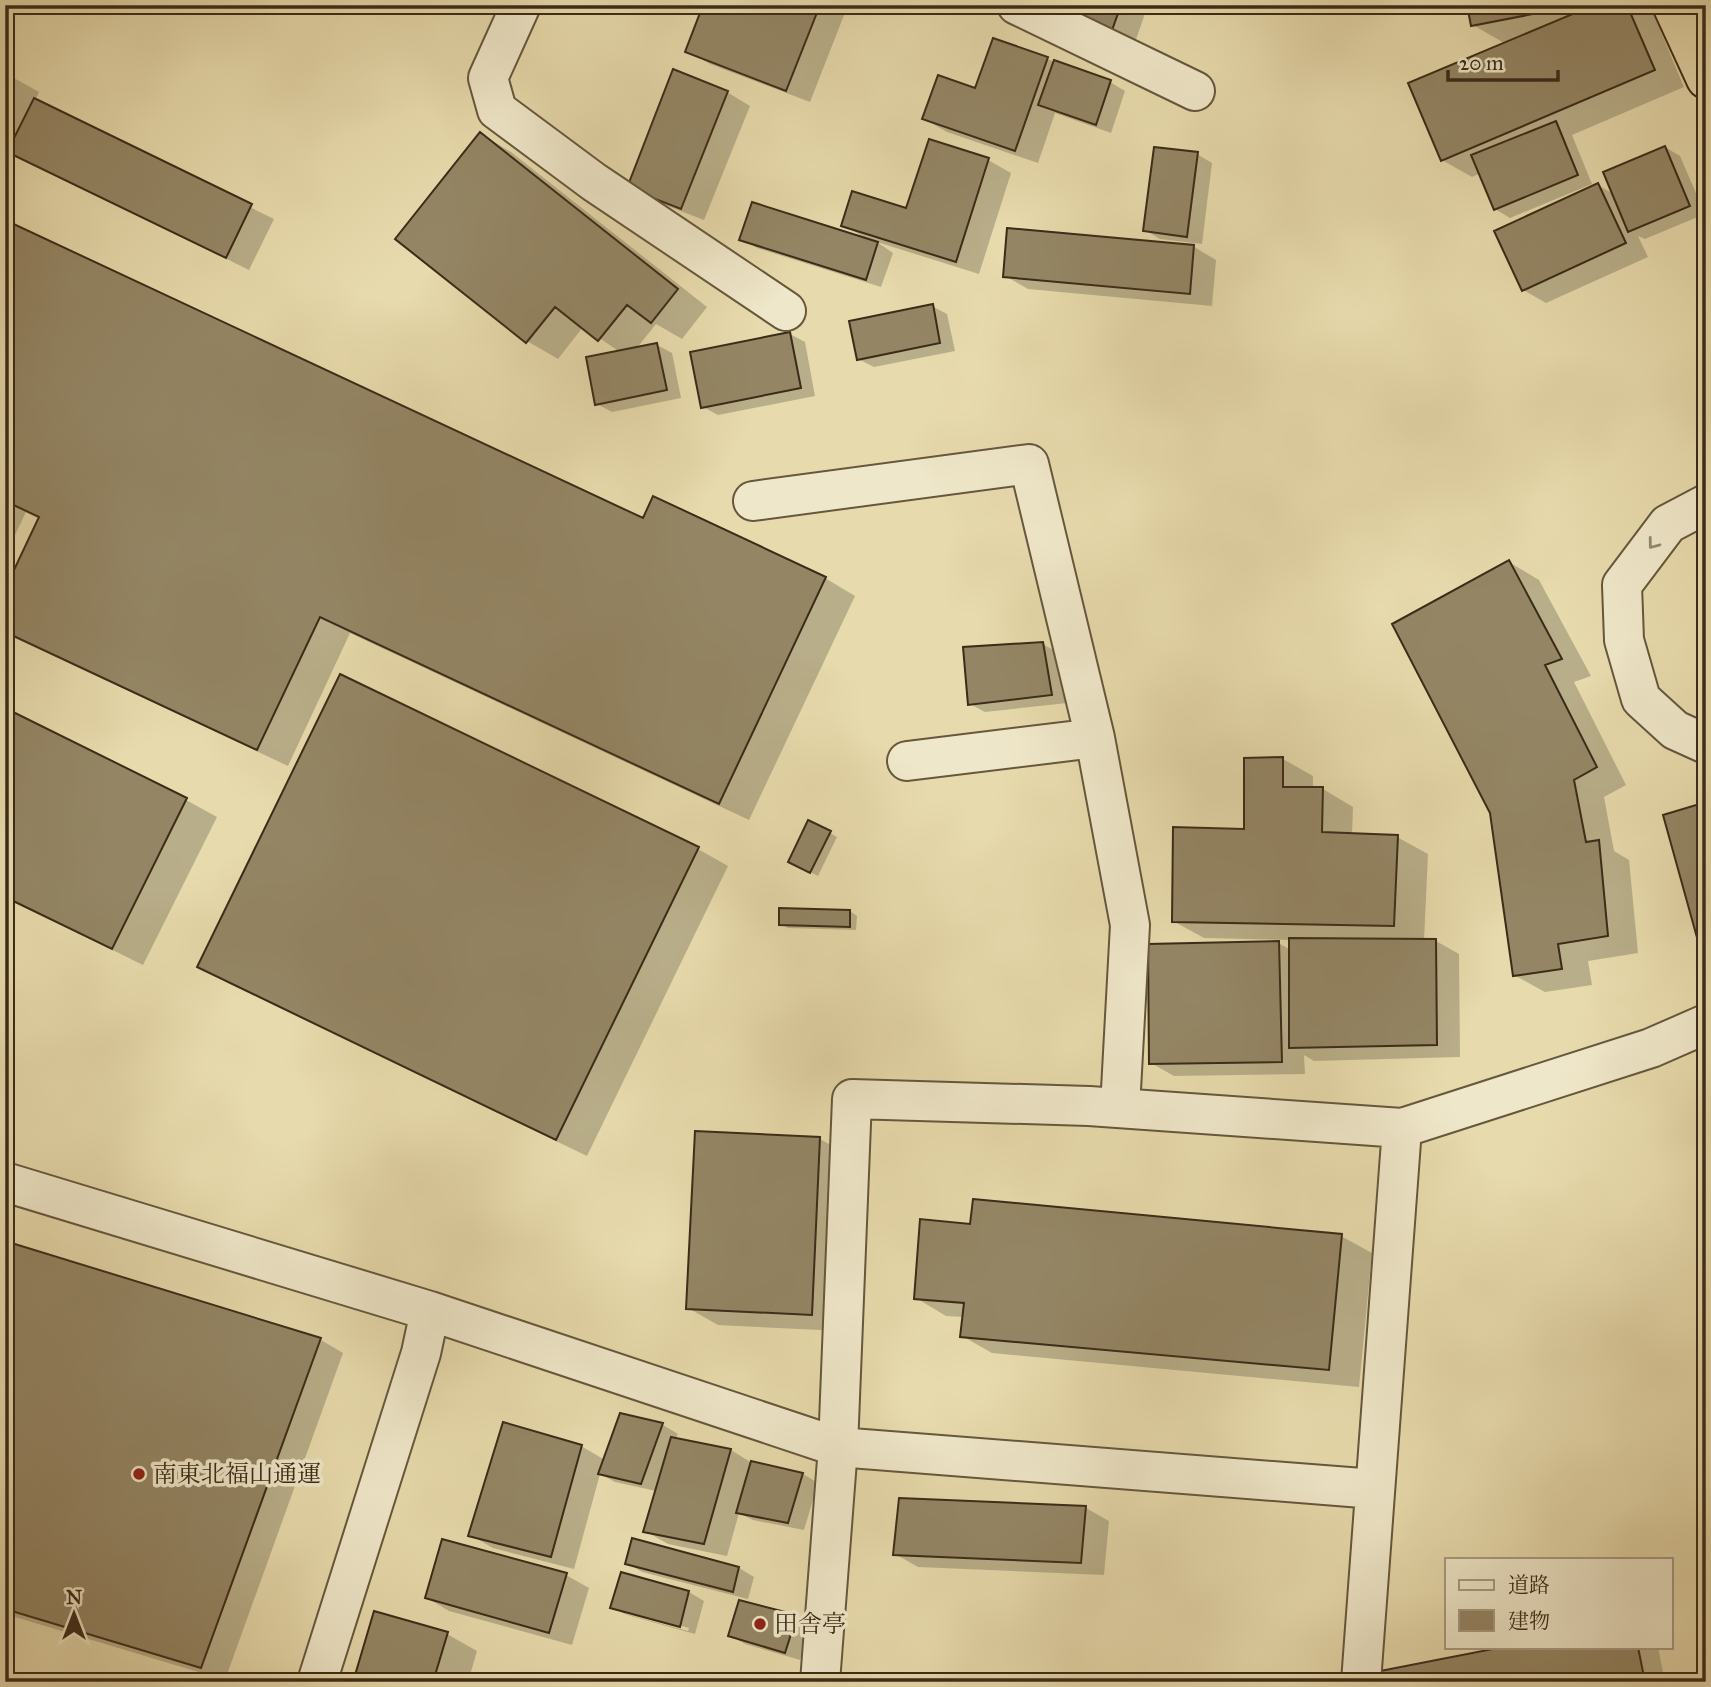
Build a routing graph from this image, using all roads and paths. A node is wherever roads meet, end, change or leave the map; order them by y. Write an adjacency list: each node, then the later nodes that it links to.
1 (521, 5): 6 (street)
2 (1017, 5): 5 (street)
3 (1672, 5): 4 (highway)
4 (1706, 79)
5 (1195, 91)
6 (786, 311)
7 (752, 501): 9 (street)
8 (1706, 504): 10 (street, one-way to 10)
9 (1095, 738): 11 (street); 13 (street)
10 (1706, 744)
11 (907, 761)
12 (1706, 1024): 14 (street)
13 (1120, 1108): 14 (street); 17 (street)
14 (1402, 1128): 18 (street)
15 (5, 1182): 16 (street)
16 (430, 1311): 17 (street); 19 (street)
17 (838, 1447): 18 (street); 20 (street)
18 (1375, 1489): 21 (street)
19 (317, 1682)
20 (820, 1682)
21 (1361, 1682)

